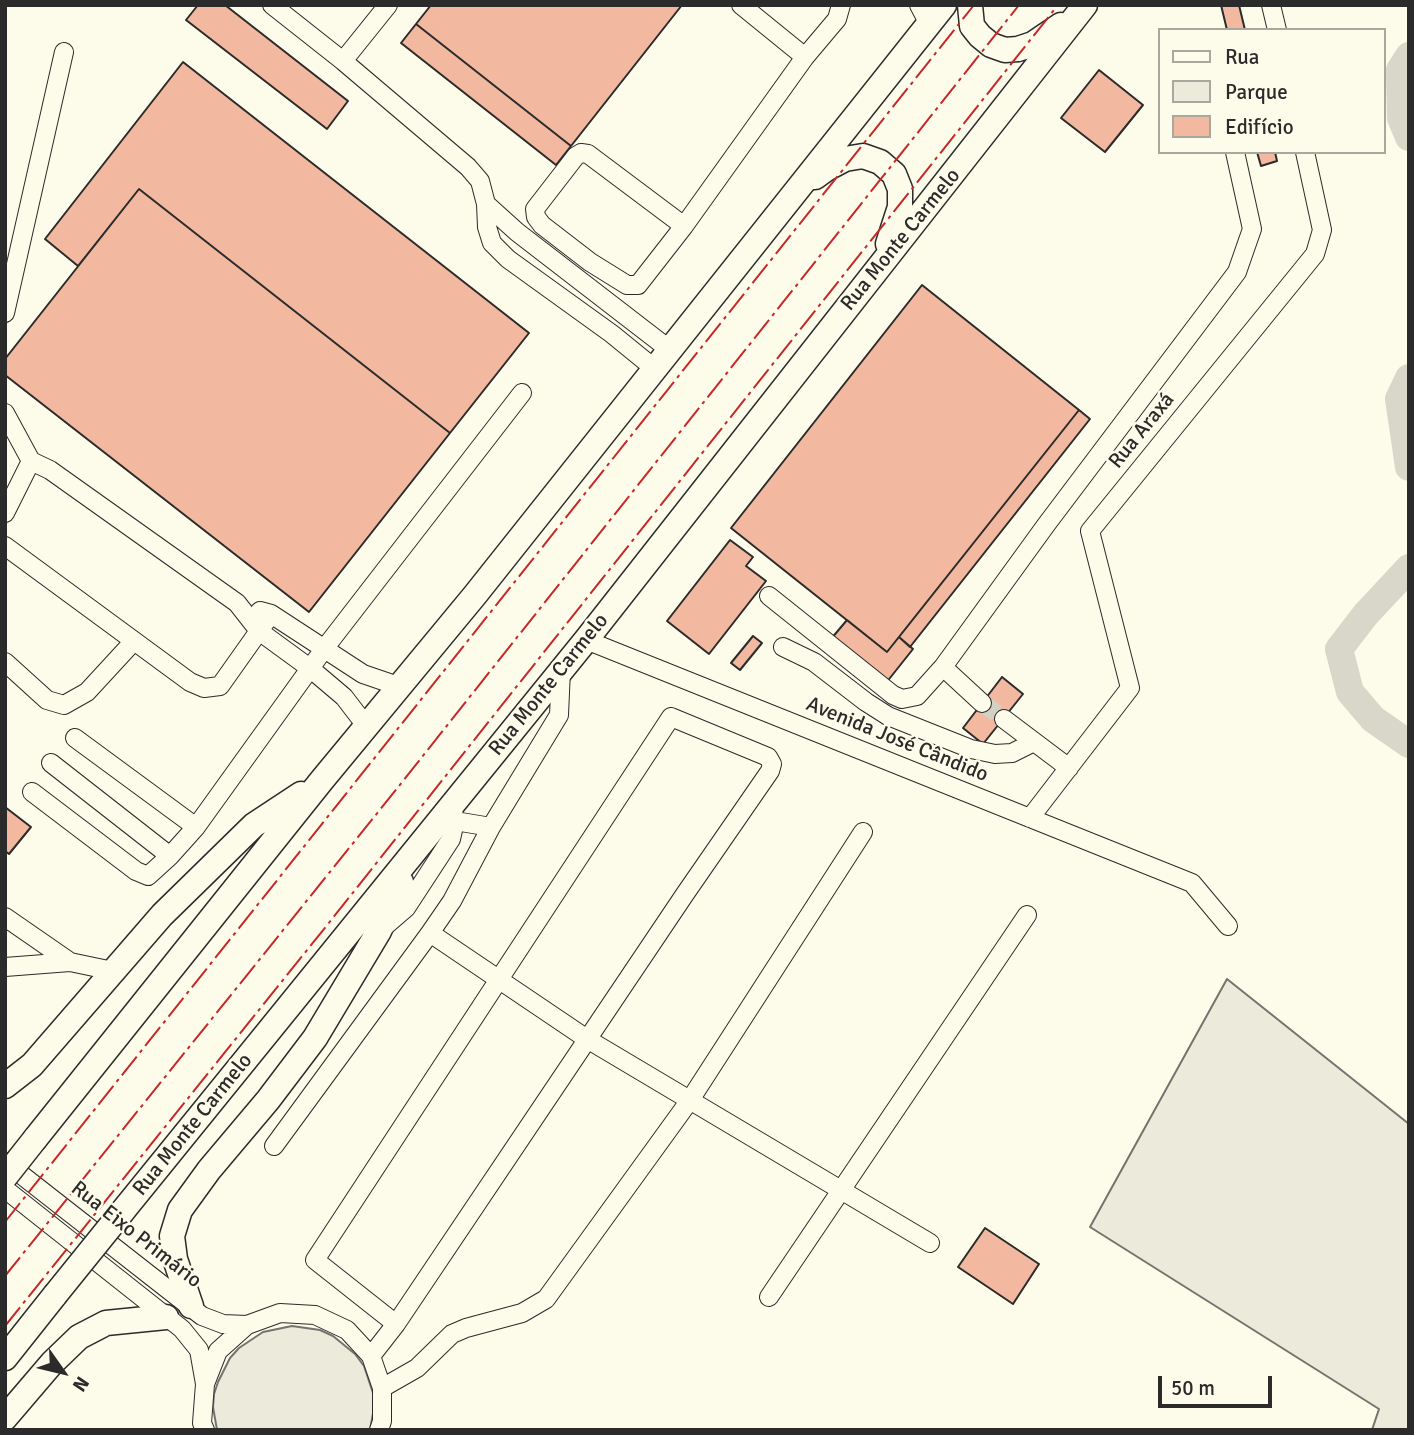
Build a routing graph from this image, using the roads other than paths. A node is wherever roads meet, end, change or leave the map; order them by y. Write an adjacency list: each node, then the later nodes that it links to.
1 (272, 5): 12 (street)
2 (388, 5): 12 (street)
3 (741, 5): 11 (street)
4 (841, 5): 11 (street)
5 (970, 5): 6 (highway)
6 (1084, 5): 19 (highway, Rua Monte Carmelo)
7 (1271, 5): 9 (street)
8 (930, 11): 15 (highway)
9 (1277, 28)
10 (64, 52): 22 (street)
11 (805, 57): 17 (street)
12 (343, 61): 16 (street)
13 (1235, 154): 38 (street)
14 (1305, 154): 48 (street, Rua Araxá)
15 (795, 194): 19 (highway); 23 (highway)
16 (495, 224): 20 (street); 21 (street)
17 (684, 226): 18 (street); 18 (street)
18 (590, 262): 20 (street)
19 (873, 273): 33 (highway, Rua Monte Carmelo)
20 (578, 279): 21 (street); 23 (street)
21 (561, 298): 23 (street)
22 (5, 313)
23 (663, 359): 41 (highway)
24 (522, 393): 36 (street)
25 (5, 414): 26 (street)
26 (31, 461): 27 (street); 30 (street)
27 (5, 513)
28 (5, 546): 34 (street)
29 (769, 596): 38 (street)
30 (237, 603): 31 (street); 32 (street)
31 (271, 614): 32 (street); 36 (street)
32 (259, 631): 34 (street); 39 (street)
33 (586, 640): 40 (highway, Rua Monte Carmelo); 52 (street, Avenida José Cândido)
34 (134, 641): 37 (street)
35 (783, 647): 46 (street)
36 (324, 649): 39 (street); 41 (street)
37 (5, 662)
38 (943, 667): 42 (street)
39 (311, 669): 44 (street); 53 (street)
40 (561, 670): 51 (highway, Rua Monte Carmelo); 54 (street)
41 (401, 687): 44 (highway)
42 (982, 703)
43 (1004, 719): 46 (street)
44 (367, 727): 49 (highway)
45 (75, 738): 53 (street)
46 (1034, 742): 48 (street)
47 (51, 763): 57 (street)
48 (1069, 768): 52 (street)
49 (322, 780): 65 (highway); 72 (highway, bridge)
50 (32, 792): 57 (street)
51 (453, 813): 54 (street); 56 (highway, Rua Monte Carmelo); 61 (street)
52 (1030, 818): 60 (street, Avenida José Cândido)
53 (196, 827): 57 (street)
54 (491, 827): 62 (street)
55 (863, 832): 69 (street)
56 (412, 855): 61 (highway); 82 (highway, Rua Monte Carmelo, bridge)
57 (170, 856)
58 (1027, 915): 74 (street)
59 (5, 917): 63 (street)
60 (1228, 926)
61 (379, 932): 77 (highway)
62 (430, 933): 66 (street); 70 (street)
63 (71, 962): 64 (street); 65 (street)
64 (5, 967)
65 (113, 971): 68 (highway)
66 (499, 981): 67 (street); 67 (street); 79 (street)
67 (587, 1039): 69 (street); 79 (street)
68 (5, 1086)
69 (690, 1100): 74 (street); 84 (street)
70 (274, 1146)
71 (5, 1162): 77 (street, Rua Eixo Primário)
72 (5, 1177)
73 (5, 1189): 78 (street)
74 (842, 1191): 75 (street); 76 (street)
75 (930, 1243)
76 (769, 1297)
77 (191, 1306): 80 (street, Rua Eixo Primário)
78 (166, 1317): 83 (street); 85 (highway)
79 (396, 1324): 81 (street)
80 (247, 1325): 81 (street); 83 (street)
81 (371, 1356): 84 (street)
82 (5, 1358)
83 (205, 1384): 86 (street)
84 (382, 1388): 87 (street)
85 (5, 1418)
86 (205, 1430)
87 (379, 1430)

